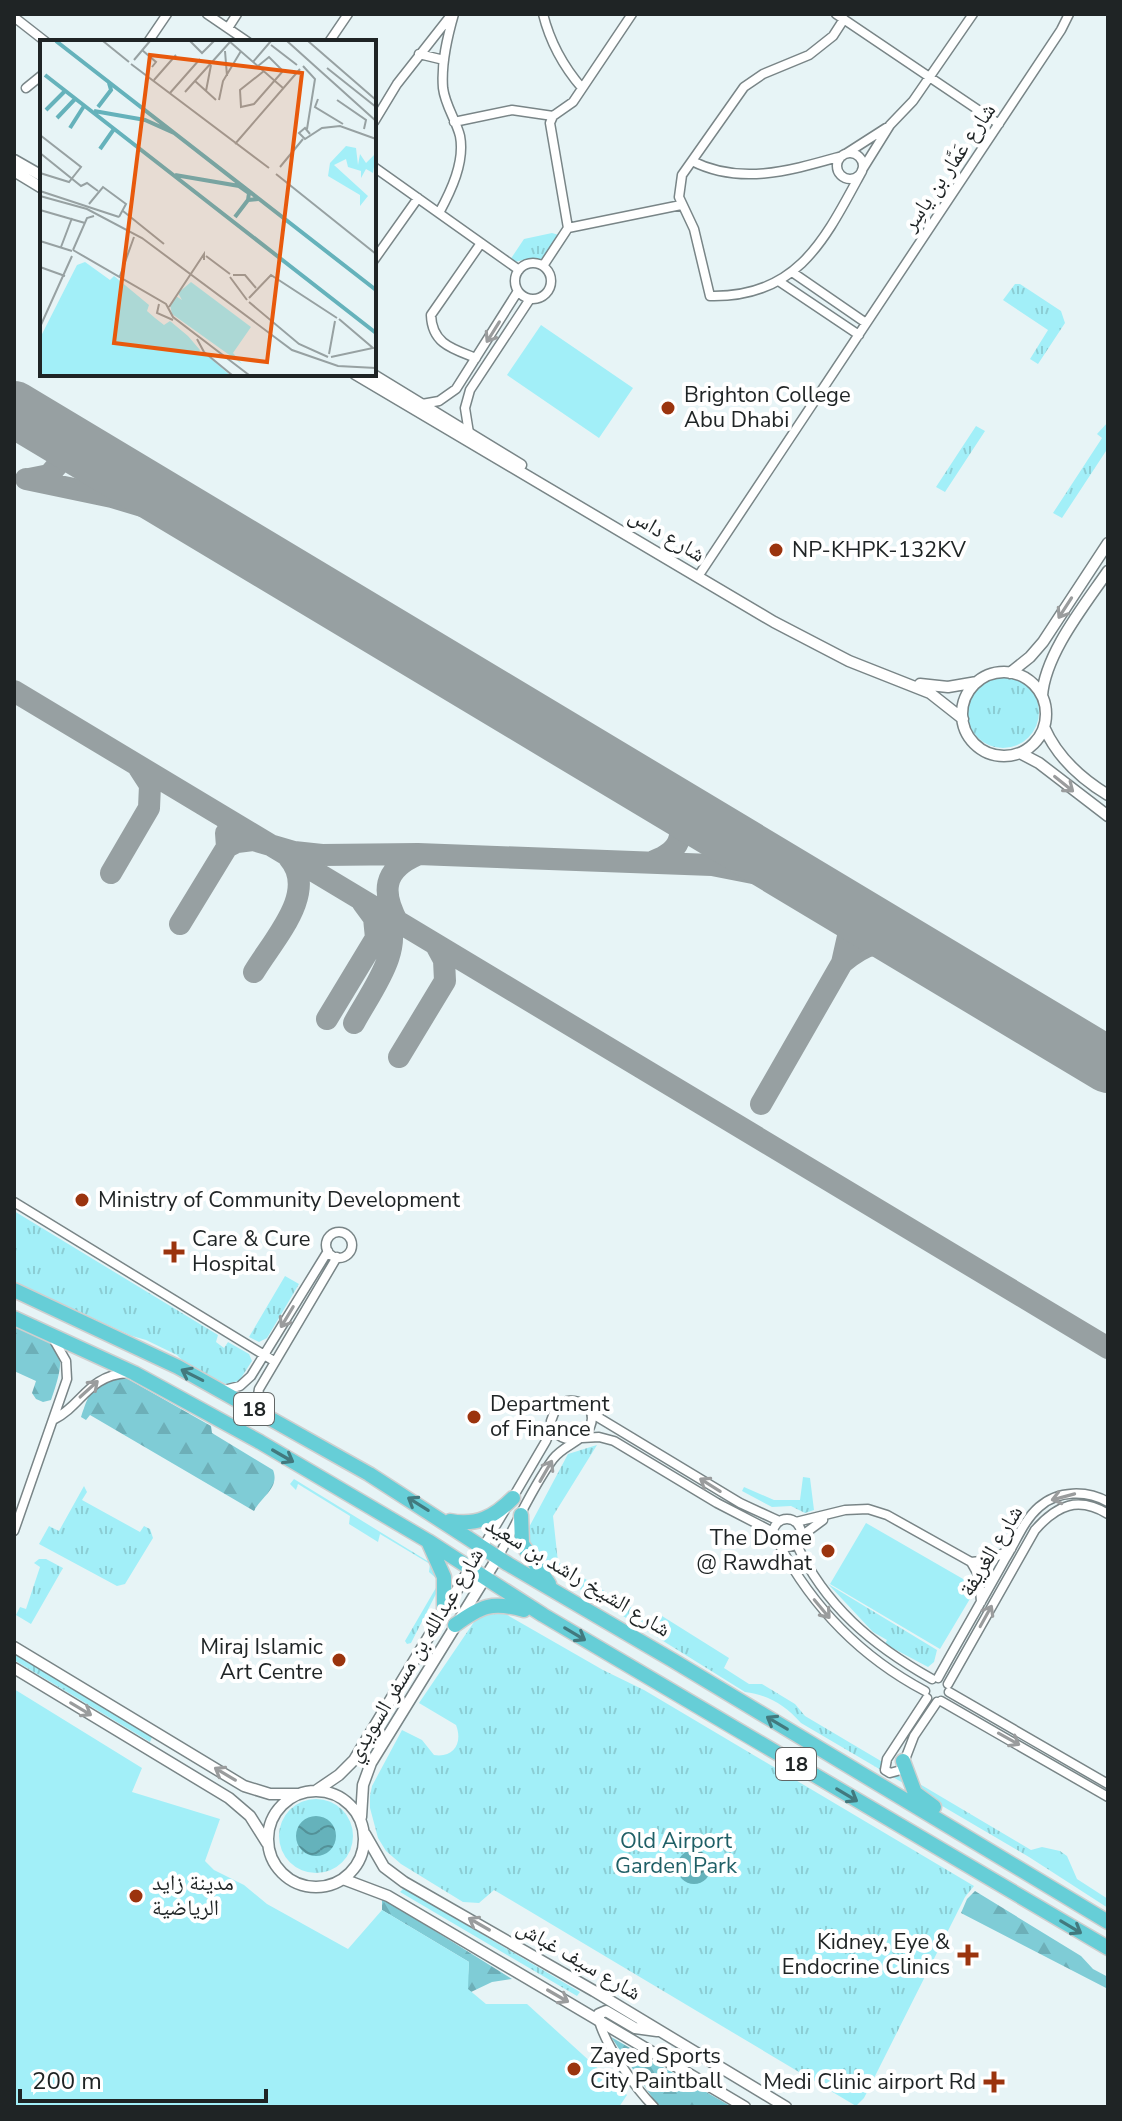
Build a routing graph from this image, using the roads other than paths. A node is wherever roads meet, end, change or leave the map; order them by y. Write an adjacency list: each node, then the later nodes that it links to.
1 (167, 14): 14 (street)
2 (207, 14): 12 (street)
3 (237, 14): 12 (street)
4 (348, 14): 16 (street)
5 (453, 14): 17 (street); 18 (street)
6 (543, 14): 22 (street)
7 (632, 14): 22 (street)
8 (973, 14): 20 (street)
9 (1071, 14): 26 (street, شارع عَمَّار بن ياسِر)
10 (14, 17): 13 (street)
11 (840, 17): 20 (street); 30 (street)
12 (228, 28): 15 (street)
13 (43, 40)
14 (149, 40)
15 (245, 40)
16 (330, 40)
17 (419, 54): 18 (street); 24 (street)
18 (444, 60): 25 (street)
19 (40, 77): 21 (street)
20 (930, 77): 26 (street); 27 (street)
21 (26, 88)
22 (582, 88): 23 (street)
23 (553, 116): 25 (street); 42 (street)
24 (376, 119)
25 (454, 122): 41 (street)
26 (999, 124): 53 (street, شارع عَمَّار بن ياسِر)
27 (890, 125): 28 (street); 33 (street)
28 (844, 155): 31 (street); 33 (street); 35 (street)
29 (14, 160): 36 (street)
30 (692, 161): 31 (street); 39 (street)
31 (809, 165): 35 (street)
32 (376, 168): 38 (street)
33 (862, 170): 35 (street); 40 (street)
34 (14, 171): 37 (street)
35 (840, 174): 40 (street)
36 (40, 175)
37 (40, 187)
38 (418, 198): 41 (street); 44 (street)
39 (681, 205): 42 (street); 48 (street)
40 (843, 205): 47 (street)
41 (439, 213): 43 (street)
42 (568, 228): 45 (street)
43 (481, 243): 46 (street); 55 (street)
44 (376, 257)
45 (543, 266): 46 (street); 51 (street)
46 (519, 270): 49 (street)
47 (792, 272): 48 (street); 50 (street)
48 (780, 282): 52 (street)
49 (518, 291): 51 (street); 55 (street, one-way to 55)
50 (818, 291): 52 (street); 53 (street)
51 (530, 299): 56 (street)
52 (810, 302): 54 (street)
53 (866, 323): 54 (street, شارع عَمَّار بن ياسِر)
54 (859, 335): 65 (street, شارع عَمَّار بن ياسِر)
55 (477, 357): 56 (street); 59 (street)
56 (488, 362): 60 (street)
57 (358, 376): 69 (street, شارع داس)
58 (375, 376): 61 (street, شارع داس)
59 (460, 385): 60 (street); 61 (street)
60 (470, 390): 62 (street)
61 (421, 404): 62 (street, شارع داس)
62 (469, 433): 65 (street, شارع داس)
63 (1108, 543): 66 (street, one-way to 66)
64 (1108, 571): 68 (street)
65 (701, 572): 67 (street, شارع داس)
66 (1010, 673): 67 (street); 68 (street)
67 (977, 682): 69 (street)
68 (1042, 696): 70 (street)
69 (963, 719): 71 (street)
70 (1044, 727): 71 (street); 72 (street)
71 (1020, 753): 73 (street, one-way to 73)
72 (1108, 795)
73 (1108, 816)
74 (14, 1202): 82 (street)
75 (328, 1251): 76 (street); 76 (street); 77 (street)
76 (337, 1257): 79 (street)
77 (307, 1284): 79 (street); 82 (street, one-way to 82)
78 (14, 1290): 85 (main road, شارع الشيخ راشد بن سعيد / 18, one-way to 78)
79 (317, 1290): 83 (street)
80 (14, 1318): 81 (main road, 18)
81 (50, 1334): 84 (main road, 18); 88 (street)
82 (264, 1355): 83 (street); 85 (street)
83 (274, 1361): 86 (street)
84 (134, 1373): 88 (street, one-way to 84); 102 (main road, 18, one-way to 102)
85 (221, 1390): 86 (main road, شارع الشيخ راشد بن سعيد / 18)
86 (261, 1413): 96 (main road, شارع الشيخ راشد بن سعيد / 18, one-way to 86)
87 (591, 1413): 89 (street); 90 (street); 97 (street, one-way to 87)
88 (52, 1420): 99 (street)
89 (552, 1426): 90 (street); 91 (street, شارع عبدالله بن مسفر السويدي)
90 (578, 1439): 94 (street, شارع عبدالله بن مسفر السويدي, one-way to 90); 100 (street)
91 (513, 1498): 96 (main road); 104 (street, شارع عبدالله بن مسفر السويدي)
92 (1108, 1502): 105 (street, شارع الغريفة, one-way to 105)
93 (1108, 1514): 118 (street, شارع الغريفة, one-way to 93)
94 (521, 1515): 106 (street, شارع عبدالله بن مسفر السويدي); 110 (main road)
95 (827, 1517): 98 (street); 101 (street); 107 (street)
96 (443, 1519): 104 (main road, شارع الشيخ راشد بن سعيد / 18)
97 (779, 1521): 98 (street); 100 (street)
98 (796, 1522): 101 (street)
99 (14, 1531)
100 (773, 1532): 103 (street)
101 (798, 1540): 103 (street); 117 (street)
102 (428, 1541): 108 (main road, 18); 112 (main road)
103 (779, 1544): 119 (street, one-way to 119)
104 (483, 1547): 106 (main road, شارع الشيخ راشد بن سعيد / 18); 108 (street, شارع عبدالله بن مسفر السويدي)
105 (1011, 1549): 107 (street); 111 (street, شارع الغريفة)
106 (498, 1557): 109 (street, شارع عبدالله بن مسفر السويدي); 110 (main road, شارع الشيخ راشد بن سعيد / 18)
107 (971, 1562): 111 (street)
108 (468, 1569): 109 (main road, 18); 112 (street, شارع عبدالله بن مسفر السويدي)
109 (485, 1579): 113 (main road, 18); 114 (street, شارع عبدالله بن مسفر السويدي)
110 (554, 1591): 131 (main road, شارع الشيخ راشد بن سعيد / 18, one-way to 110)
111 (981, 1602): 117 (street, شارع الغريفة)
112 (444, 1611): 125 (street, شارع عبدالله بن مسفر السويدي)
113 (543, 1615): 114 (main road); 134 (main road, 18, one-way to 134)
114 (455, 1625): 128 (street, شارع عبدالله بن مسفر السويدي)
115 (14, 1647): 121 (street)
116 (14, 1668): 123 (street, one-way to 123)
117 (935, 1678): 118 (street); 119 (street, شارع الغريفة)
118 (948, 1688): 120 (street, شارع الغريفة); 124 (street)
119 (926, 1694): 120 (street); 122 (street)
120 (939, 1702): 122 (street); 127 (street, one-way to 127)
121 (192, 1755): 123 (street); 126 (street, one-way to 121)
122 (903, 1761): 131 (main road)
123 (185, 1771): 130 (street)
124 (1108, 1784)
125 (317, 1790): 126 (street); 128 (street)
126 (298, 1794): 130 (street)
127 (1108, 1797)
128 (361, 1819): 129 (street)
129 (365, 1834): 132 (street); 136 (street, شارع سيف غباش, one-way to 129)
130 (267, 1843): 132 (street)
131 (1007, 1862): 133 (main road, شارع الشيخ راشد بن سعيد / 18)
132 (343, 1879): 135 (street, شارع سيف غباش, one-way to 135)
133 (1108, 1922)
134 (1108, 1948)
135 (599, 2020): 136 (street); 137 (street); 138 (street, شارع سيف غباش)
136 (659, 2030): 139 (street, شارع سيف غباش)
137 (654, 2107)
138 (745, 2107)
139 (786, 2107)

